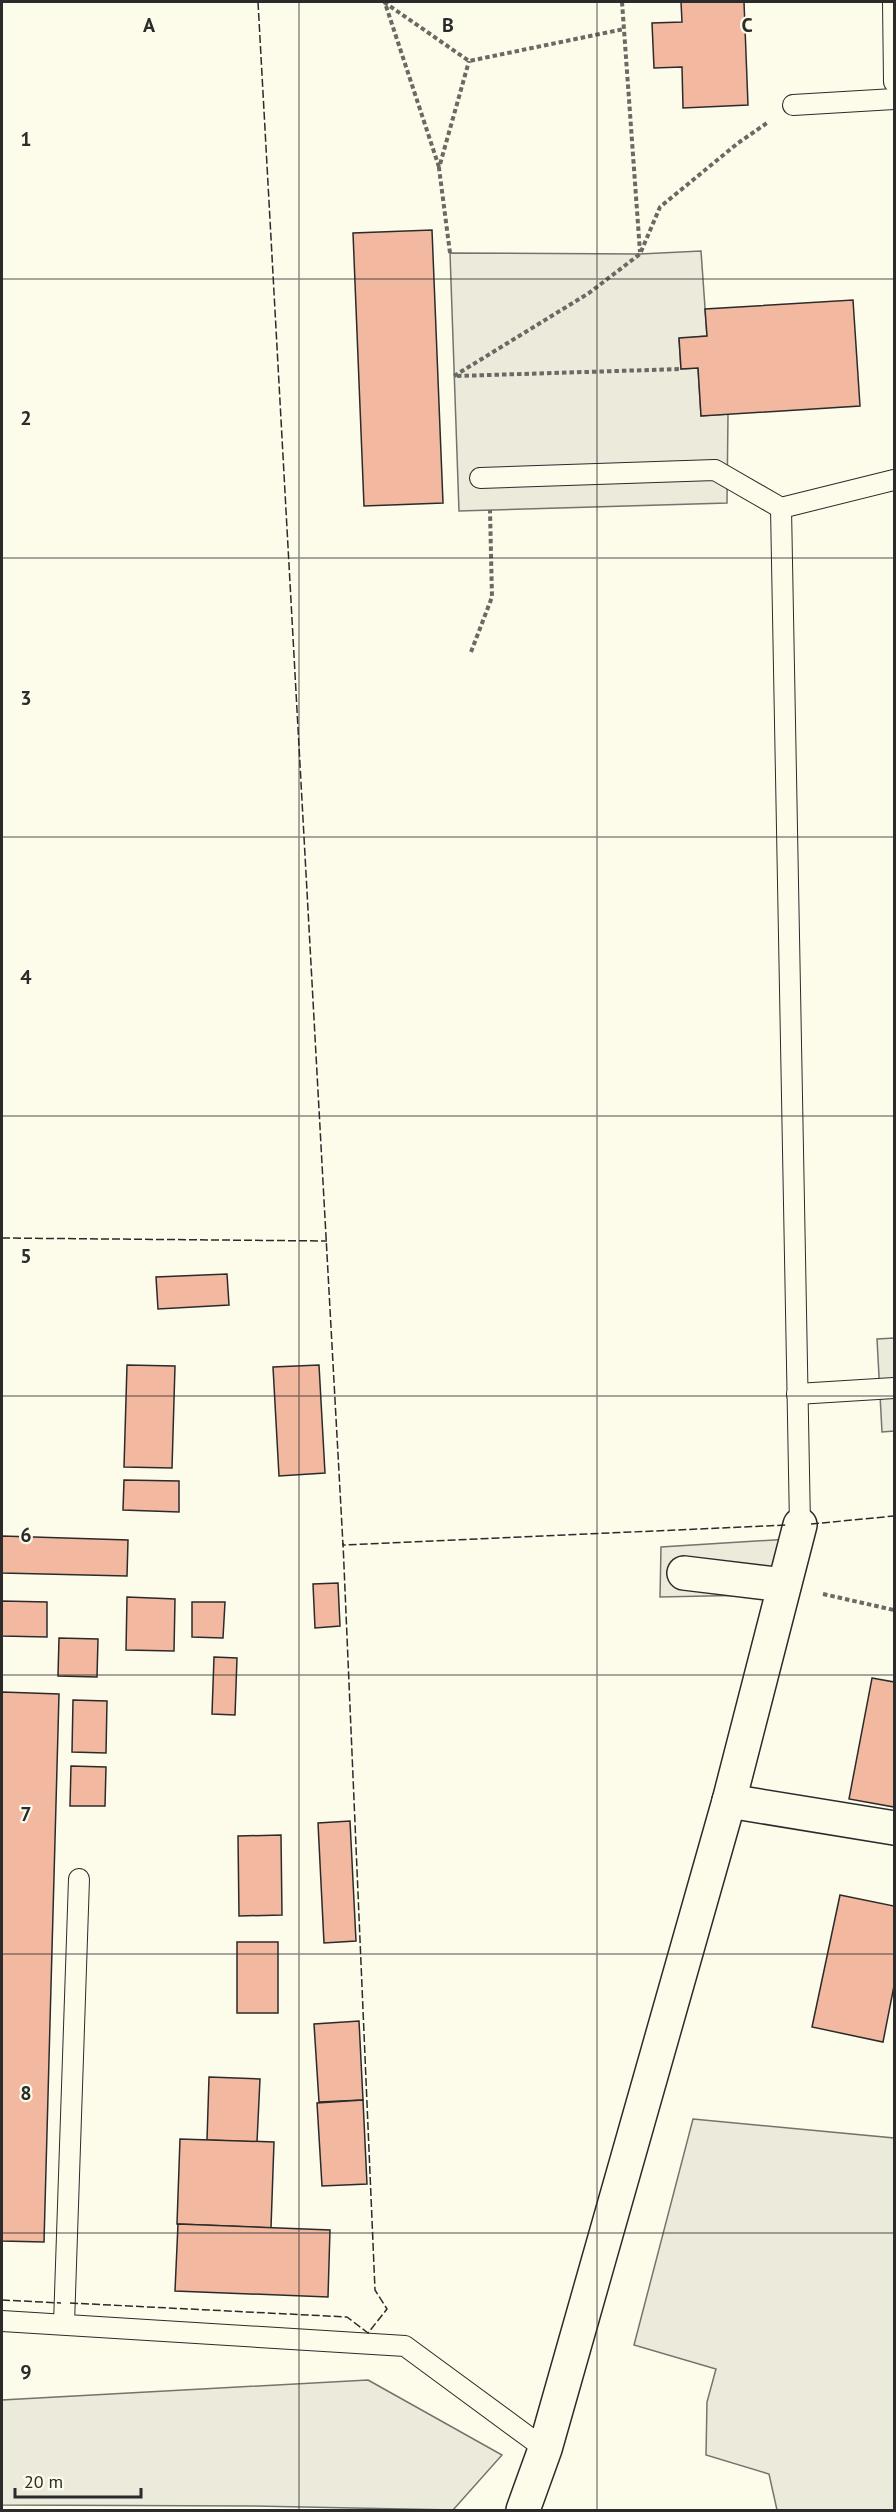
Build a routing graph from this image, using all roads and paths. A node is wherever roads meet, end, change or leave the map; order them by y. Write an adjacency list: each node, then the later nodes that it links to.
1 (622, 2): 4 (path)
2 (893, 2): 5 (lane)
3 (385, 3): 6 (path); 10 (path)
4 (624, 29): 6 (path); 12 (path)
5 (894, 30): 7 (lane)
6 (469, 61): 10 (path)
7 (894, 82)
8 (894, 99): 9 (lane)
9 (794, 105): 12 (path)
10 (439, 168): 11 (path)
11 (450, 253)
12 (640, 254): 13 (path)
13 (681, 369)
14 (480, 478): 16 (lane)
15 (894, 480): 16 (lane)
16 (781, 508): 20 (lane)
17 (490, 510): 18 (path)
18 (471, 652)
19 (894, 1388): 20 (lane)
20 (797, 1394): 21 (lane)
21 (800, 1525): 23 (street)
22 (684, 1573): 23 (street)
23 (784, 1585): 24 (path); 25 (street)
24 (894, 1610)
25 (729, 1801): 26 (street); 30 (street)
26 (894, 1828)
27 (79, 1879): 29 (lane)
28 (2, 2321): 29 (lane)
29 (64, 2324): 30 (lane)
30 (545, 2449): 31 (street)
31 (523, 2511)

